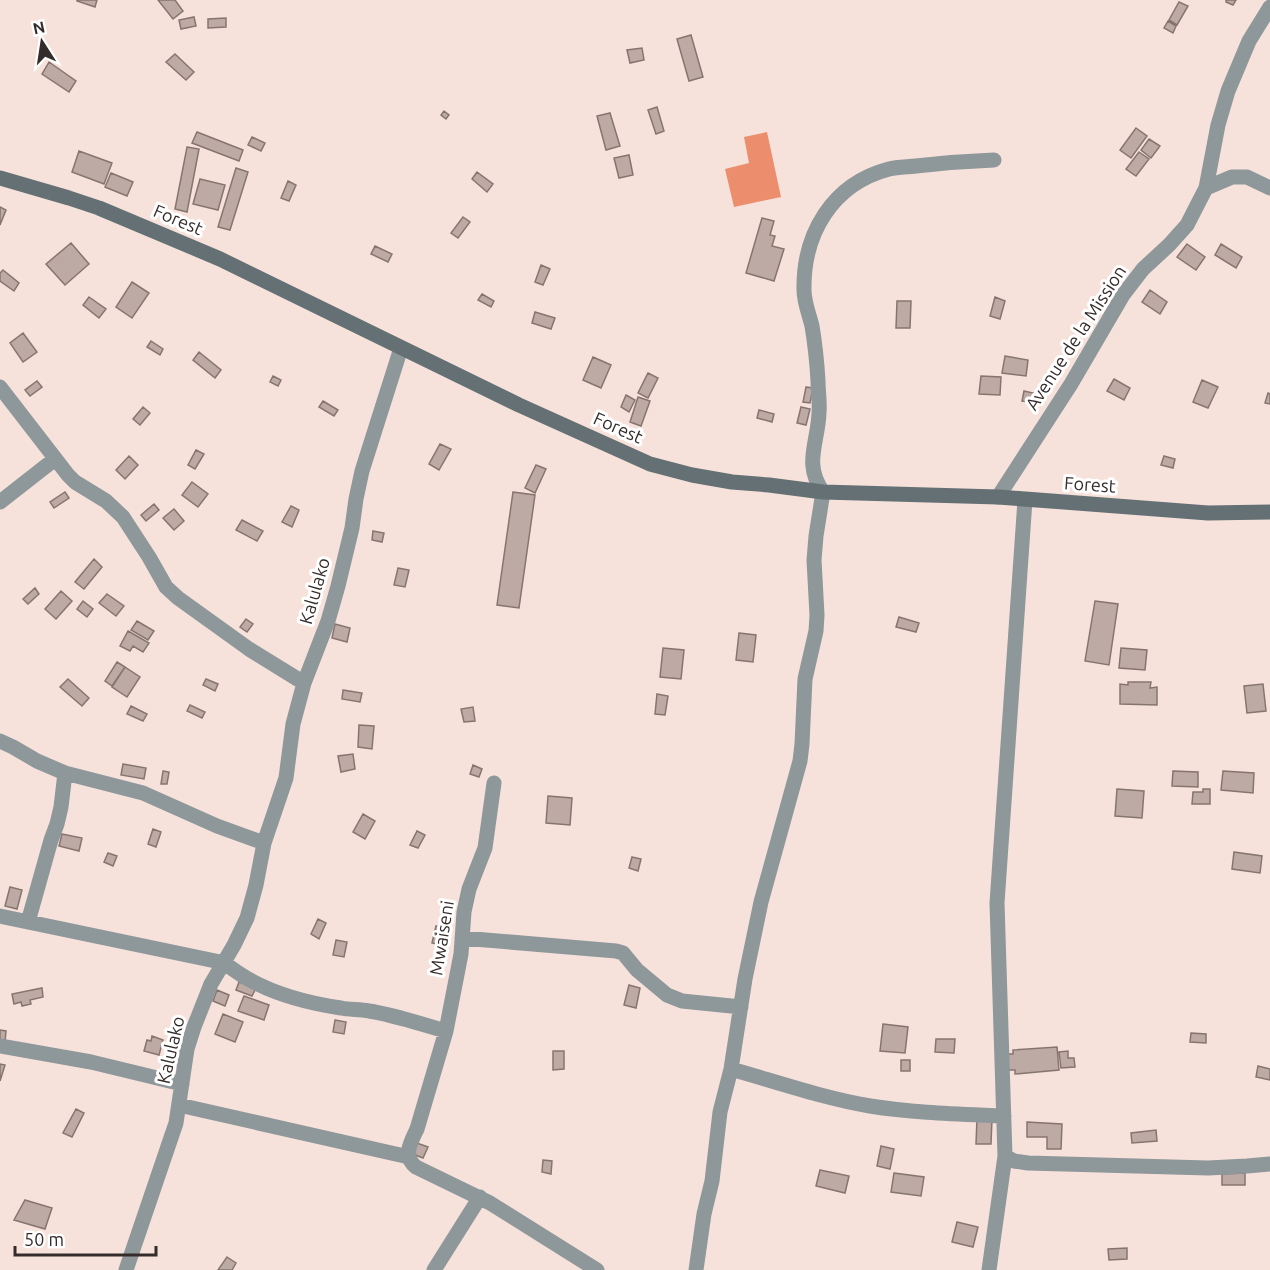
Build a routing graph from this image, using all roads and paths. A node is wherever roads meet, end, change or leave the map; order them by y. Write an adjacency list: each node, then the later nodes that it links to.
1 (1270, 7): 4 (street, Avenue de la Mission)
2 (994, 160): 9 (street)
3 (0, 178): 6 (street, Forest)
4 (1206, 188): 5 (street); 10 (street, Avenue de la Mission)
5 (1270, 188)
6 (401, 348): 9 (street, Forest); 14 (street, Kalulako)
7 (0, 387): 8 (street)
8 (55, 459): 12 (street); 14 (street)
9 (823, 492): 10 (street, Forest); 23 (street)
10 (998, 497): 11 (street, Forest)
11 (1025, 500): 13 (street, Forest); 29 (street)
12 (0, 502)
13 (1270, 512)
14 (304, 683): 18 (street, Kalulako)
15 (0, 741): 16 (street)
16 (65, 773): 18 (street); 20 (street)
17 (494, 783): 21 (street, Mwaiseni)
18 (264, 843): 22 (street, Kalulako)
19 (0, 916): 20 (street)
20 (28, 922): 22 (street)
21 (462, 938): 23 (street); 24 (street, Mwaiseni)
22 (225, 963): 24 (street); 27 (street, Kalulako)
23 (741, 1007): 26 (street)
24 (446, 1031): 31 (street, Mwaiseni)
25 (0, 1046): 27 (street)
26 (731, 1069): 29 (street); 37 (street)
27 (182, 1084): 28 (street, Kalulako)
28 (179, 1105): 31 (street); 34 (street, Kalulako)
29 (1004, 1116): 30 (street)
30 (1005, 1156): 32 (street); 38 (street)
31 (409, 1157): 33 (street)
32 (1270, 1164)
33 (480, 1197): 35 (street); 36 (street)
34 (126, 1270)
35 (434, 1270)
36 (597, 1270)
37 (696, 1270)
38 (989, 1270)

